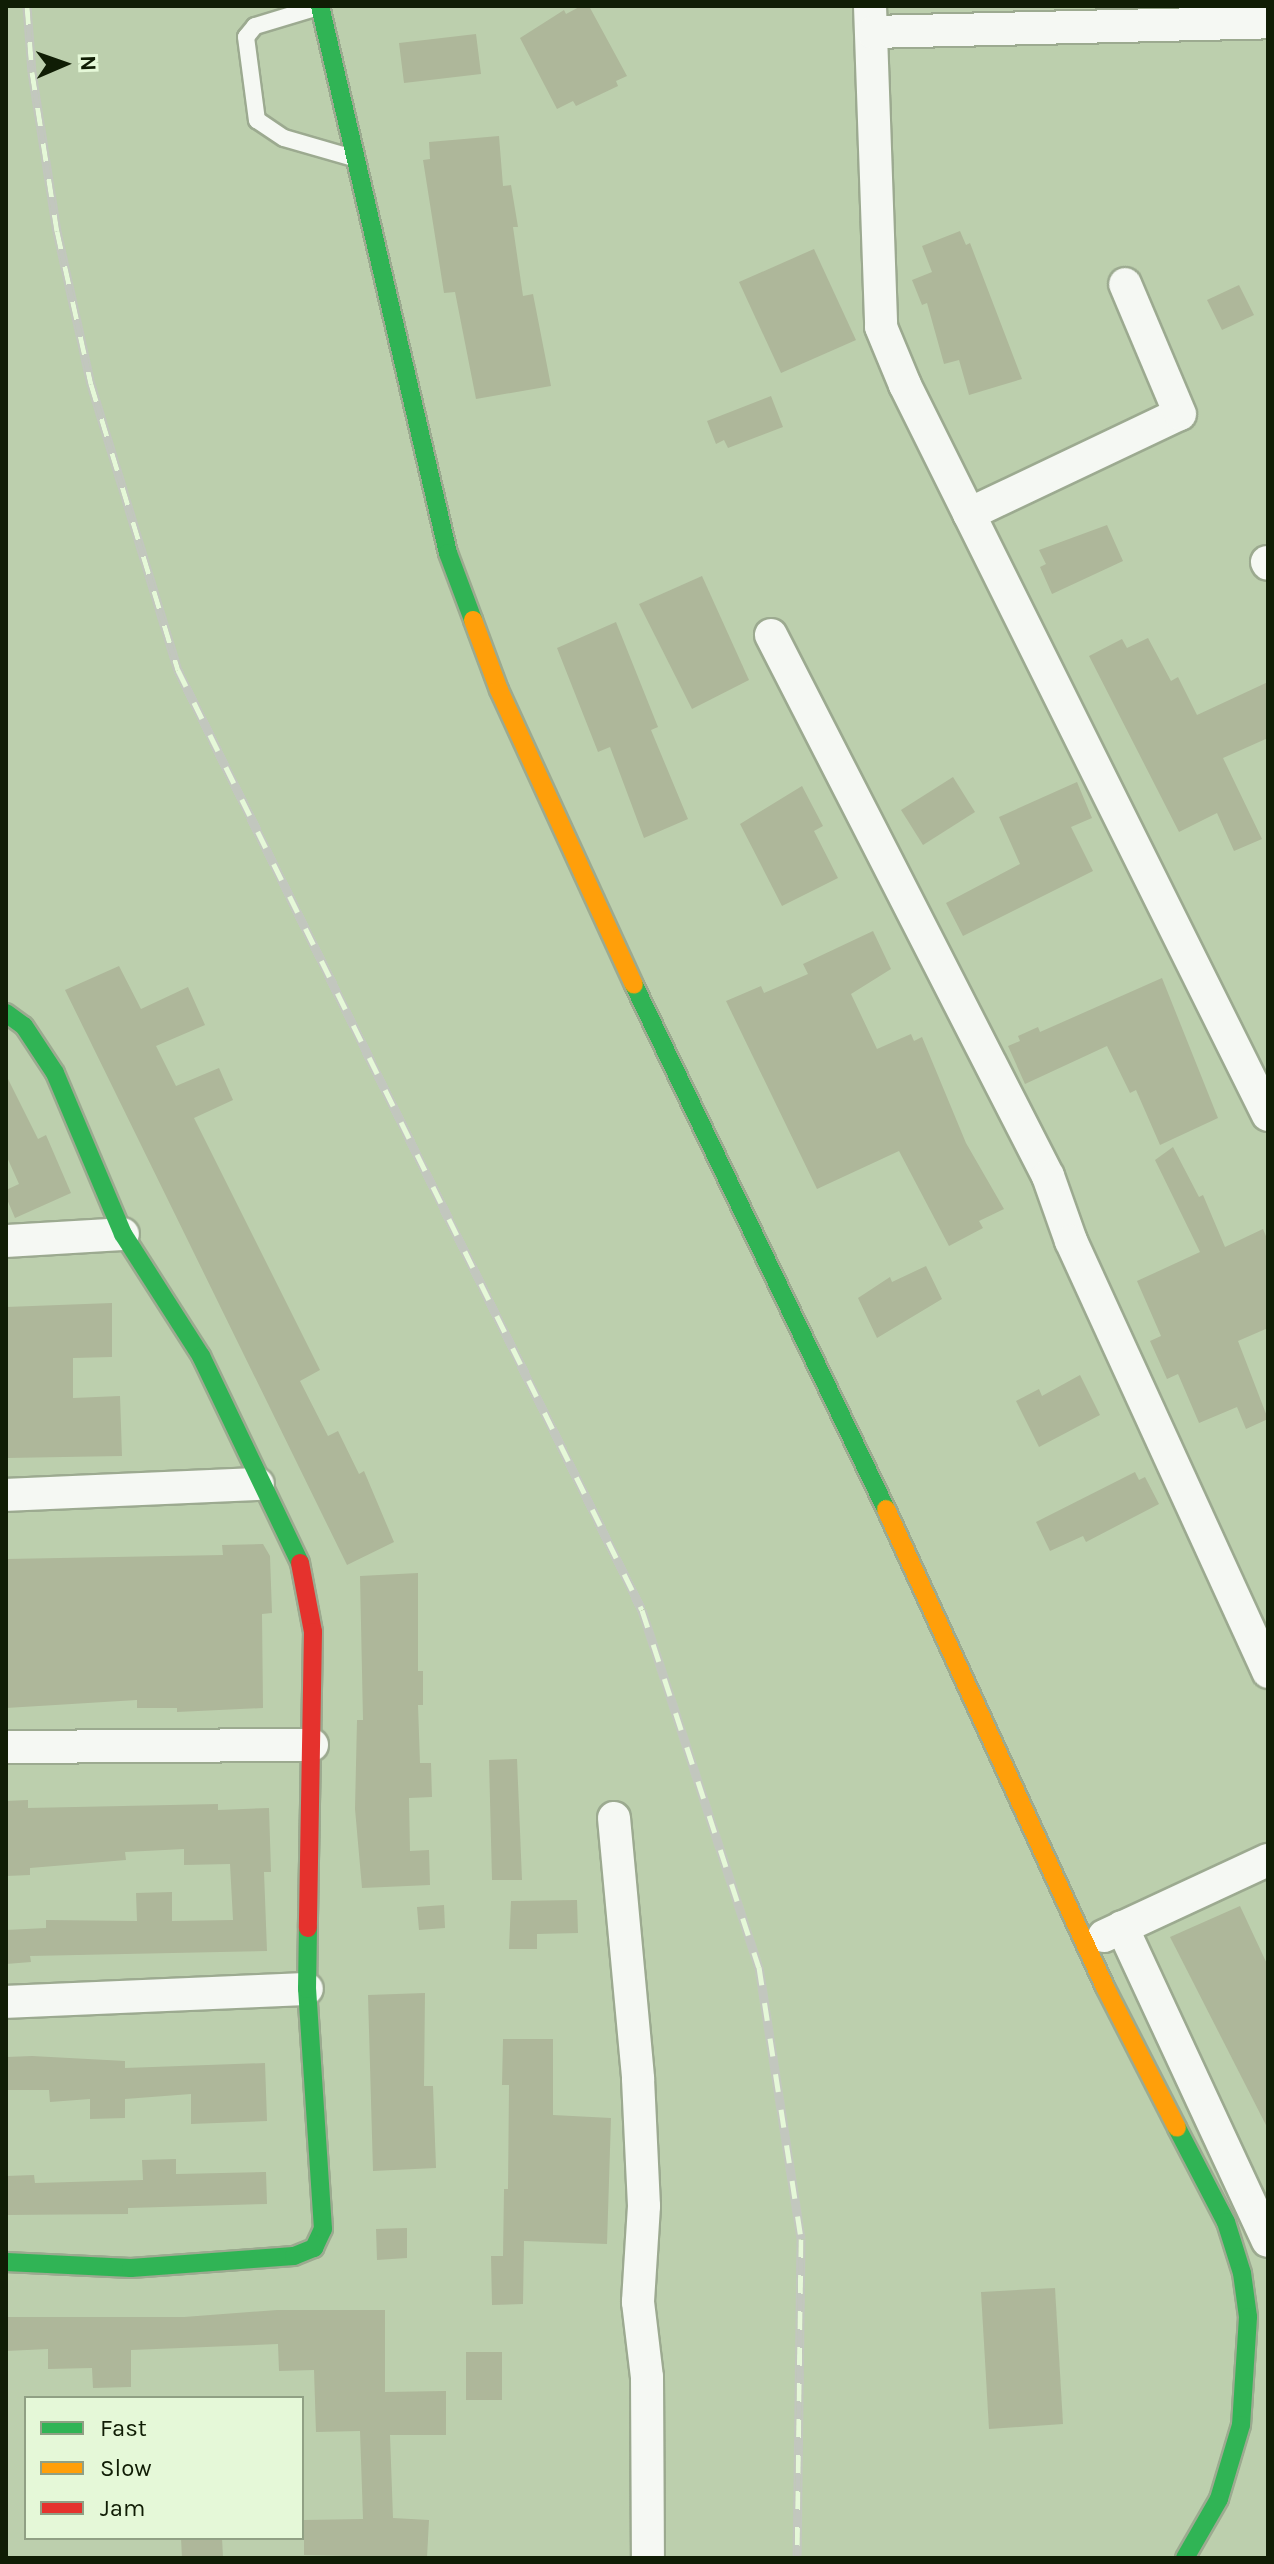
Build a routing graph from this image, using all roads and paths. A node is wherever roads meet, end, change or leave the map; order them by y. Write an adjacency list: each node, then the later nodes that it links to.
1 (320, 6): 4 (street); 4 (lane)
2 (871, 19): 3 (street); 6 (street)
3 (1268, 22)
4 (357, 159): 20 (street)
5 (1125, 284): 6 (street)
6 (969, 514): 9 (street)
7 (771, 635): 14 (street)
8 (6, 1013): 10 (street)
9 (1268, 1115)
10 (123, 1234): 11 (street); 12 (street)
11 (6, 1241)
12 (258, 1484): 13 (street); 15 (street)
13 (6, 1495)
14 (1268, 1672)
15 (312, 1745): 16 (street); 21 (street)
16 (6, 1747)
17 (614, 1818): 25 (street)
18 (1268, 1860): 19 (street)
19 (1122, 1927): 20 (street); 23 (street)
20 (1088, 1943): 26 (street)
21 (307, 1989): 22 (street); 24 (street)
22 (6, 2002)
23 (1268, 2241)
24 (6, 2262)
25 (648, 2558)
26 (1185, 2558)

